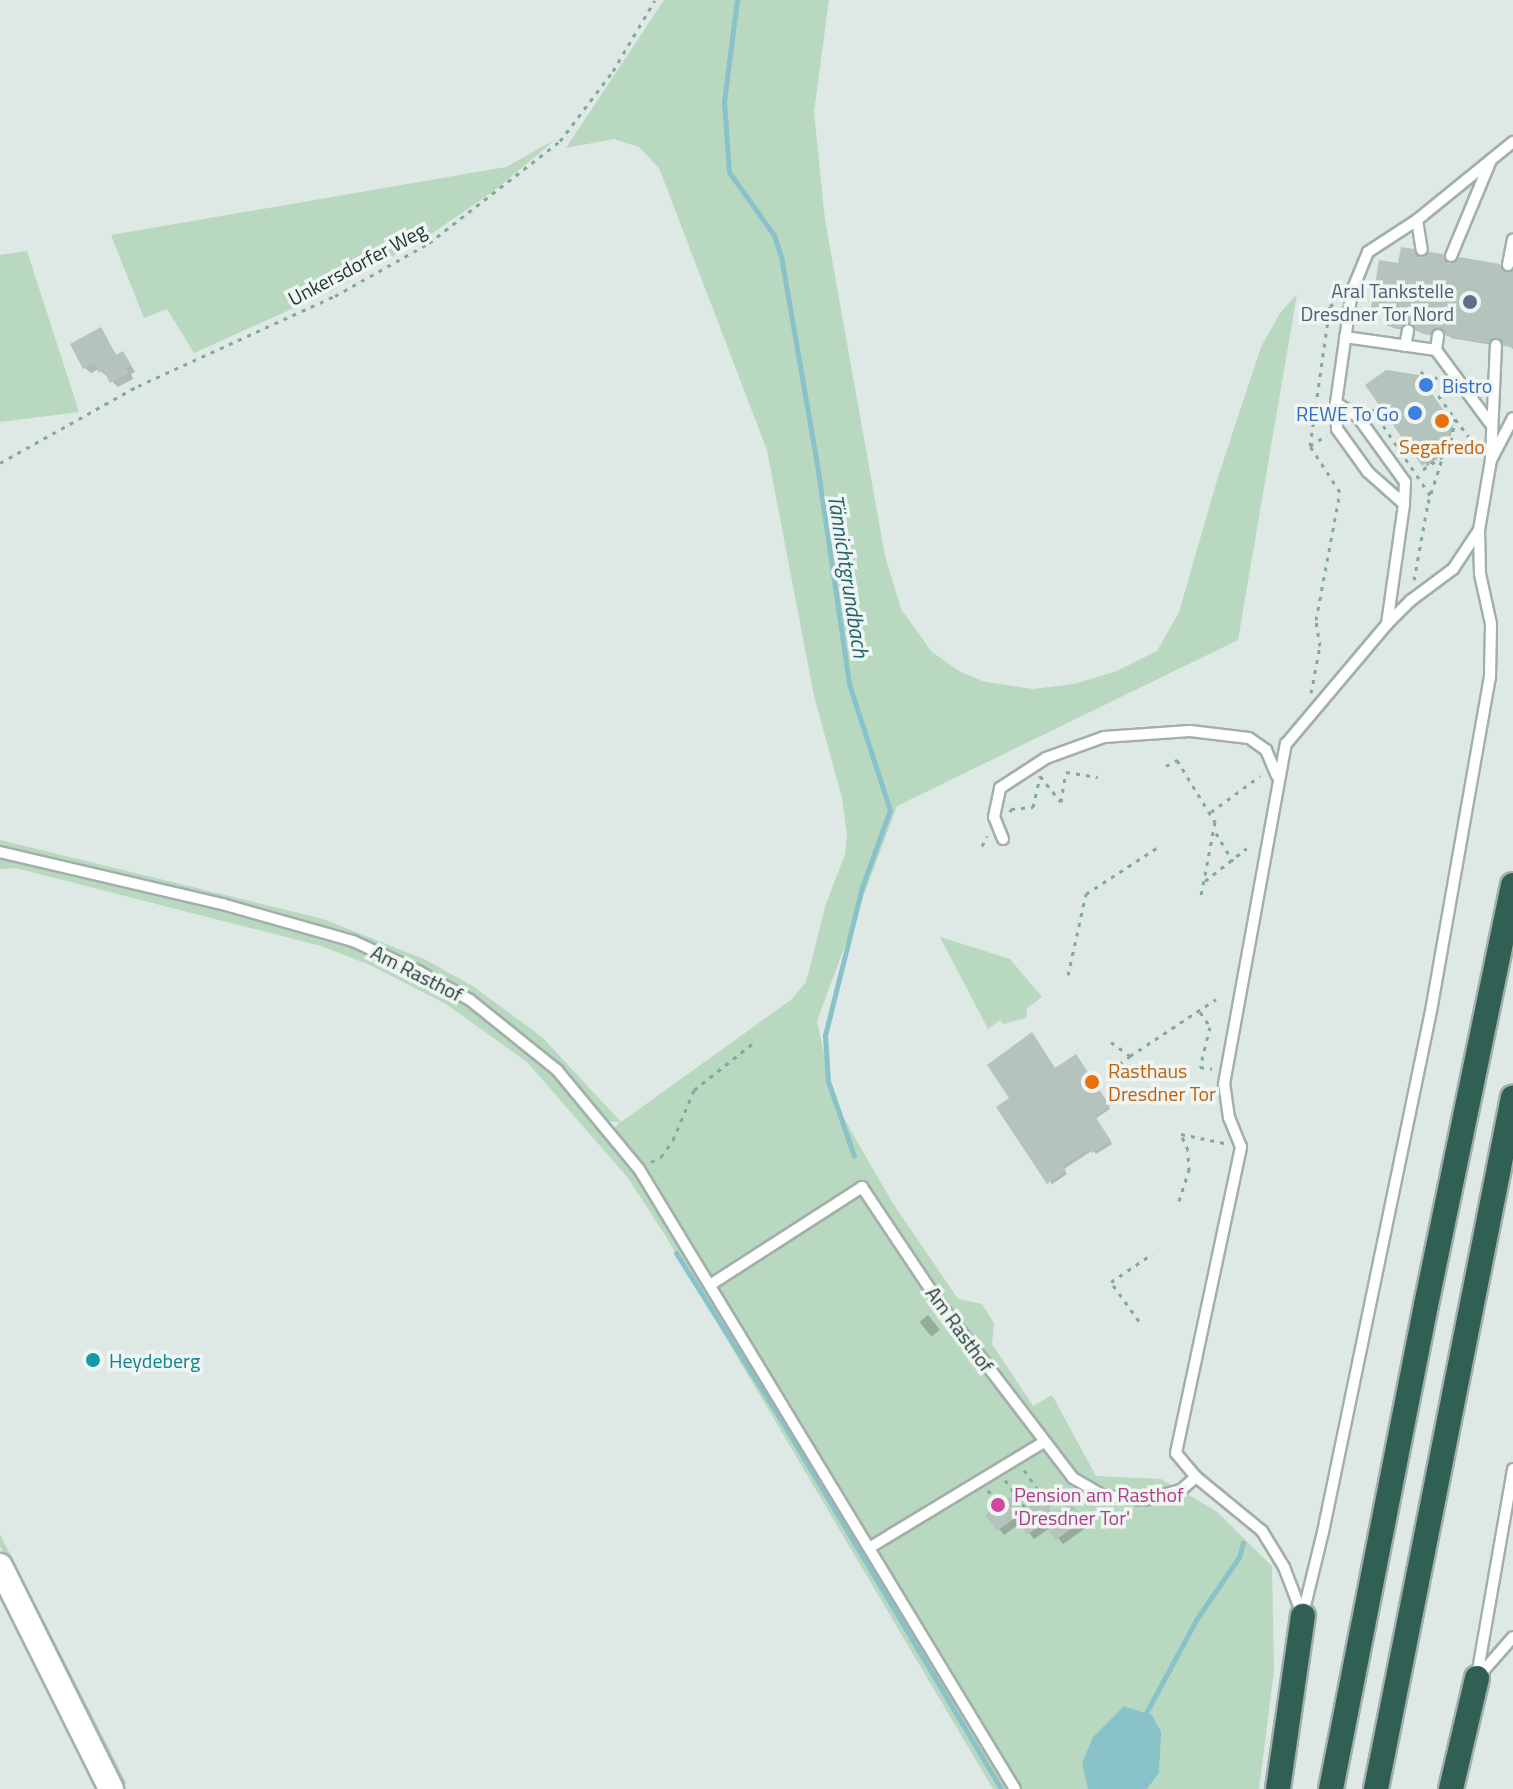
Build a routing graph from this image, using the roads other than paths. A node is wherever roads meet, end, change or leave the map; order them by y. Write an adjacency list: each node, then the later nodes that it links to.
1 (1513, 142): 2 (lane)
2 (1492, 158): 3 (lane); 6 (lane)
3 (1417, 220): 5 (lane); 10 (lane)
4 (1513, 239): 7 (lane)
5 (1422, 250)
6 (1451, 256)
7 (1508, 265)
8 (1408, 330): 12 (lane)
9 (1438, 335): 13 (lane)
10 (1345, 337): 12 (lane); 14 (lane)
11 (1496, 345): 16 (lane)
12 (1405, 346): 13 (lane)
13 (1436, 350): 16 (lane)
14 (1336, 403): 18 (lane); 18 (lane)
15 (1513, 418): 17 (lane)
16 (1490, 423): 17 (lane)
17 (1491, 460): 19 (lane)
18 (1404, 504): 20 (lane)
19 (1479, 530): 20 (lane); 32 (lane)
20 (1387, 624): 21 (lane)
21 (1279, 781): 22 (lane); 29 (lane)
22 (1003, 839)
23 (0, 852): 26 (lane, Am Rasthof)
24 (1513, 885): 38 (highway)
25 (1513, 1097): 39 (highway)
26 (710, 1285): 27 (lane, Am Rasthof); 30 (lane, Am Rasthof)
27 (1047, 1446): 29 (lane); 30 (lane)
28 (1513, 1469): 34 (lane)
29 (1196, 1477): 32 (lane)
30 (869, 1548): 36 (lane, Am Rasthof)
31 (0, 1566): 35 (street)
32 (1303, 1616): 37 (highway)
33 (1513, 1637): 34 (lane)
34 (1477, 1678): 40 (highway)
35 (111, 1789)
36 (1015, 1789)
37 (1278, 1789)
38 (1331, 1789)
39 (1376, 1789)
40 (1451, 1789)

